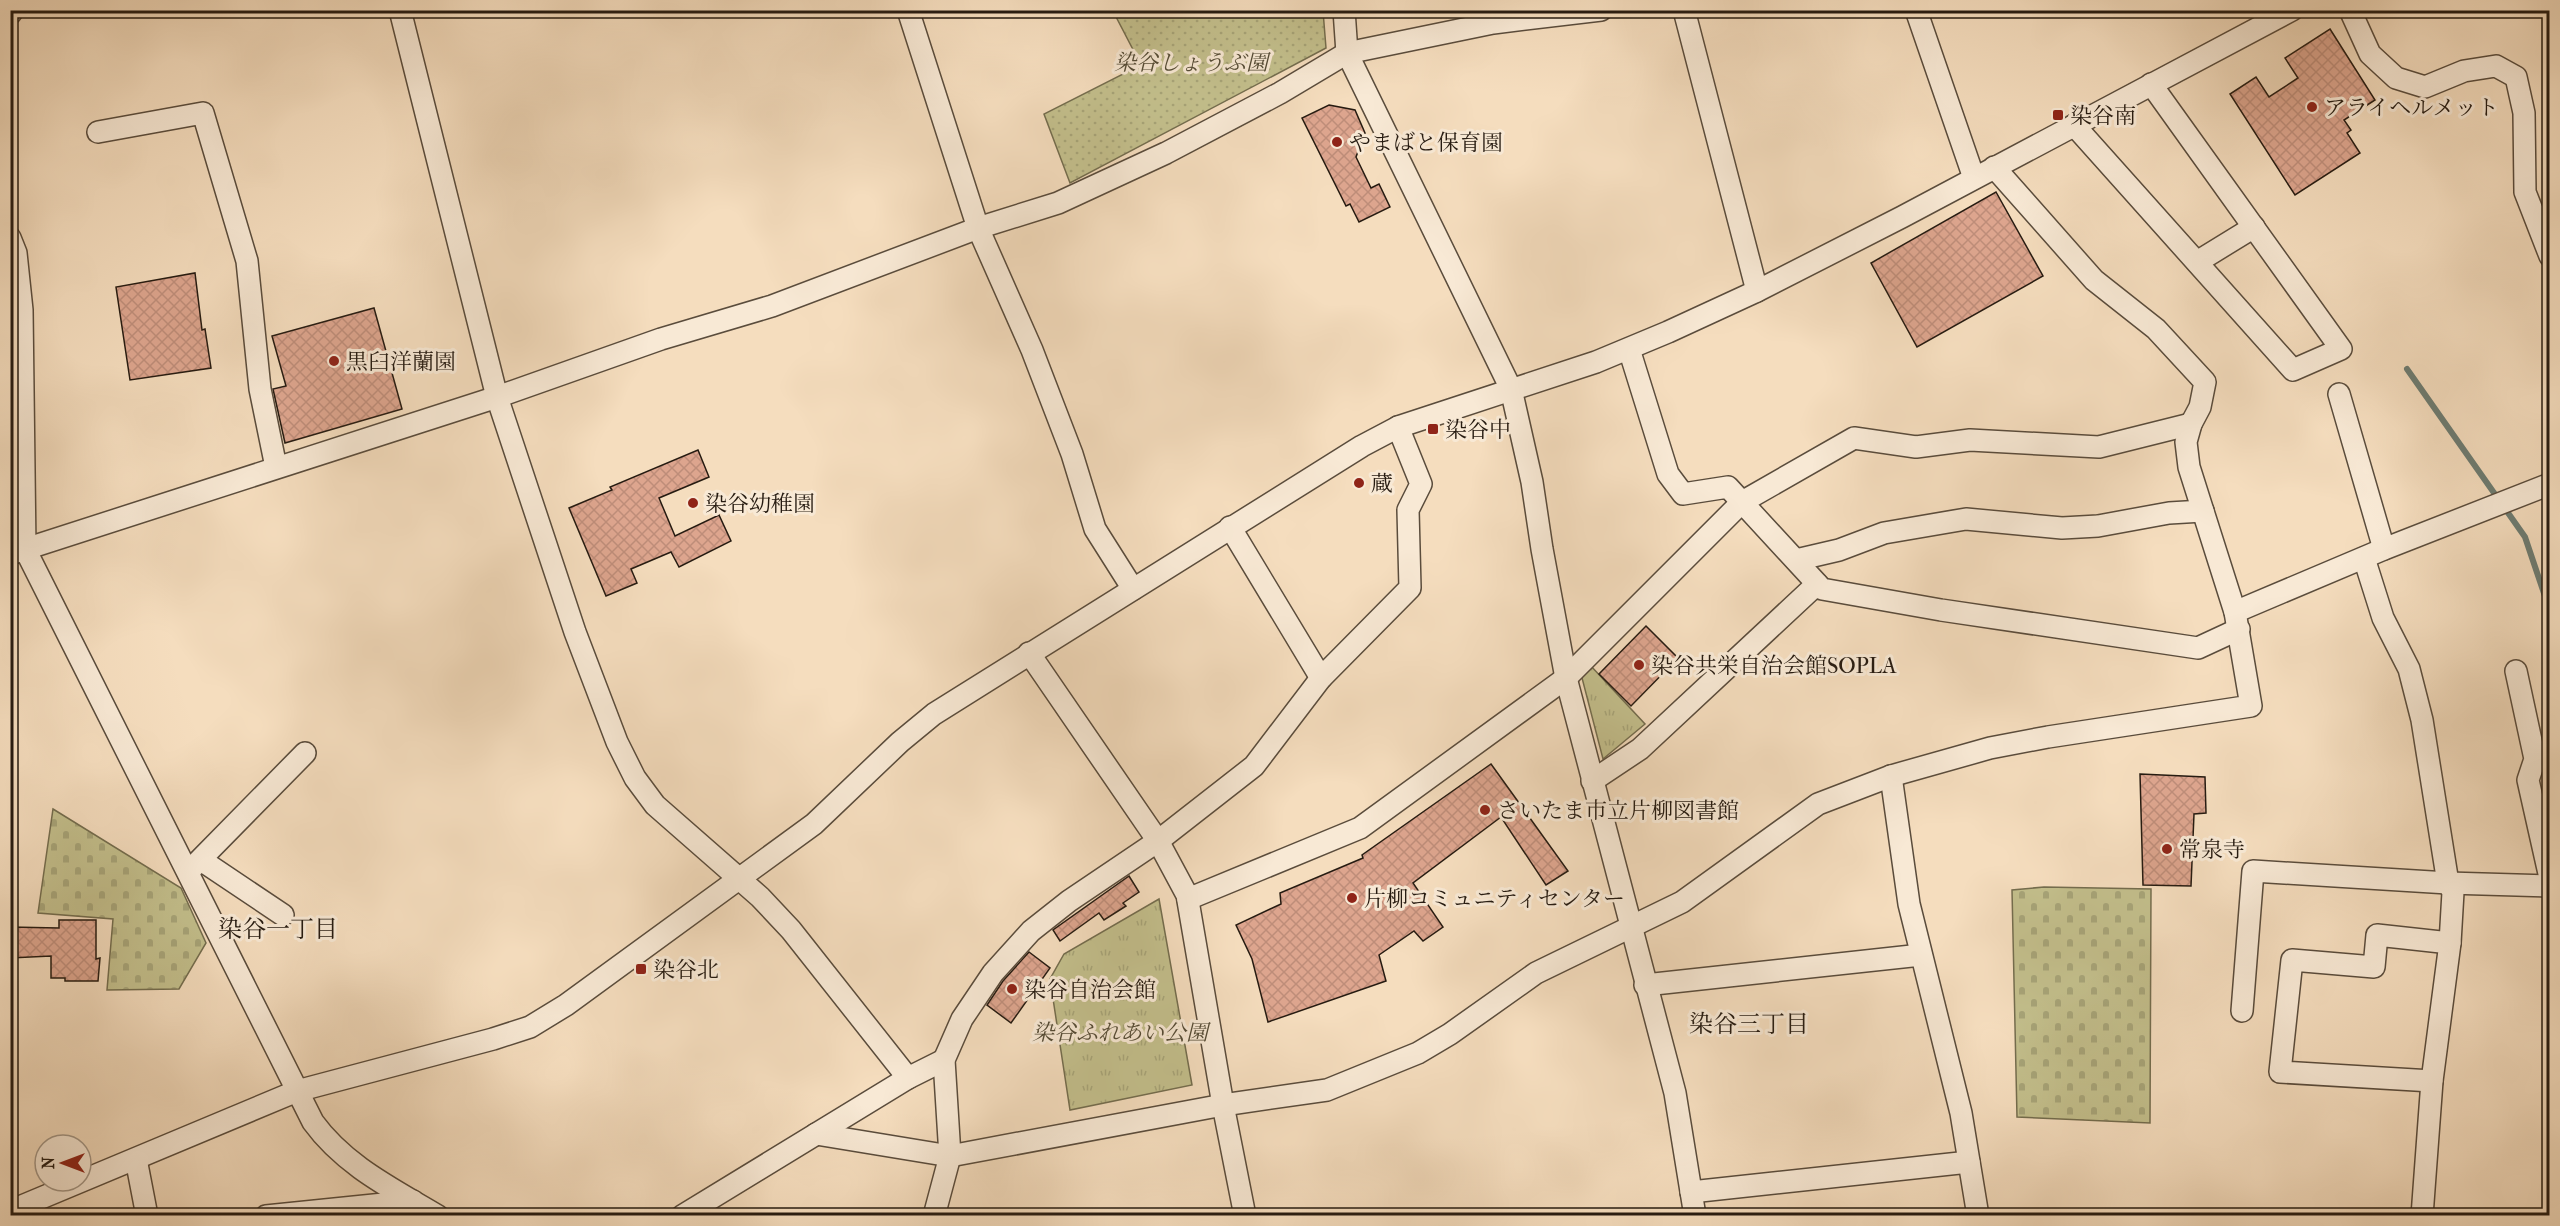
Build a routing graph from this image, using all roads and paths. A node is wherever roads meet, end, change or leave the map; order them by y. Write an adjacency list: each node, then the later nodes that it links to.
1 (399, 10): 24 (street)
2 (908, 10): 16 (street)
3 (1344, 10): 9 (street)
4 (1601, 10): 9 (street)
5 (1684, 10): 20 (street)
6 (1916, 10): 14 (street)
7 (2292, 10): 10 (street)
8 (2350, 10): 18 (street)
9 (1347, 52): 16 (street); 22 (street)
10 (2151, 84): 11 (street); 15 (street)
11 (2074, 124): 13 (street); 19 (street)
12 (98, 132): 27 (street)
13 (1994, 167): 14 (street); 25 (street)
14 (1974, 178): 20 (street)
15 (2254, 227): 19 (street); 19 (street)
16 (978, 228): 24 (street); 37 (street)
17 (10, 238): 33 (street)
18 (2550, 256)
19 (2197, 262)
20 (1756, 291): 21 (street)
21 (1629, 349): 22 (street); 29 (street)
22 (1511, 389): 26 (street); 42 (street)
23 (2339, 394): 32 (street)
24 (497, 397): 27 (street); 49 (street)
25 (2191, 424): 29 (street); 30 (street)
26 (1398, 427): 31 (street); 41 (street)
27 (276, 467): 33 (street)
28 (2550, 484): 32 (street)
29 (1742, 502): 35 (street); 42 (street)
30 (2203, 511): 35 (street); 38 (street)
31 (1230, 527): 37 (street); 41 (street)
32 (2384, 549): 34 (street)
33 (18, 552): 47 (street)
34 (2364, 558): 38 (street); 50 (street)
35 (1796, 560): 36 (street)
36 (1817, 584): 38 (street); 45 (street)
37 (1133, 589): 39 (street)
38 (2237, 621): 44 (street)
39 (1029, 653): 46 (street); 49 (street)
40 (2516, 671): 48 (street)
41 (1321, 678): 46 (street)
42 (1566, 678): 45 (street); 52 (street)
43 (305, 753): 47 (street)
44 (1891, 777): 54 (street); 56 (street)
45 (1592, 781): 54 (street)
46 (1158, 841): 52 (street); 59 (street)
47 (194, 866): 53 (street); 62 (street)
48 (2550, 878)
49 (737, 879): 60 (street); 62 (street)
50 (2448, 884): 51 (street); 55 (street); 58 (street)
51 (2550, 886)
52 (1188, 899): 63 (street)
53 (283, 915)
54 (1630, 928): 57 (street); 63 (street)
55 (2450, 944): 61 (street); 61 (street)
56 (1921, 955): 57 (street); 67 (street)
57 (1646, 985): 68 (street)
58 (2242, 1011)
59 (944, 1060): 60 (street); 65 (street)
60 (908, 1078): 64 (street)
61 (2432, 1081): 79 (street)
62 (297, 1091): 66 (street); 69 (street)
63 (1222, 1105): 65 (street); 76 (street)
64 (816, 1134): 65 (street); 74 (street)
65 (950, 1156): 75 (street)
66 (136, 1159): 70 (street); 71 (street)
67 (1969, 1162): 68 (street); 78 (street)
68 (1691, 1192): 77 (street)
69 (413, 1201): 72 (street); 73 (street)
70 (10, 1211)
71 (147, 1215)
72 (266, 1215)
73 (438, 1215)
74 (682, 1215)
75 (934, 1215)
76 (1245, 1215)
77 (1695, 1215)
78 (1978, 1215)
79 (2422, 1215)

